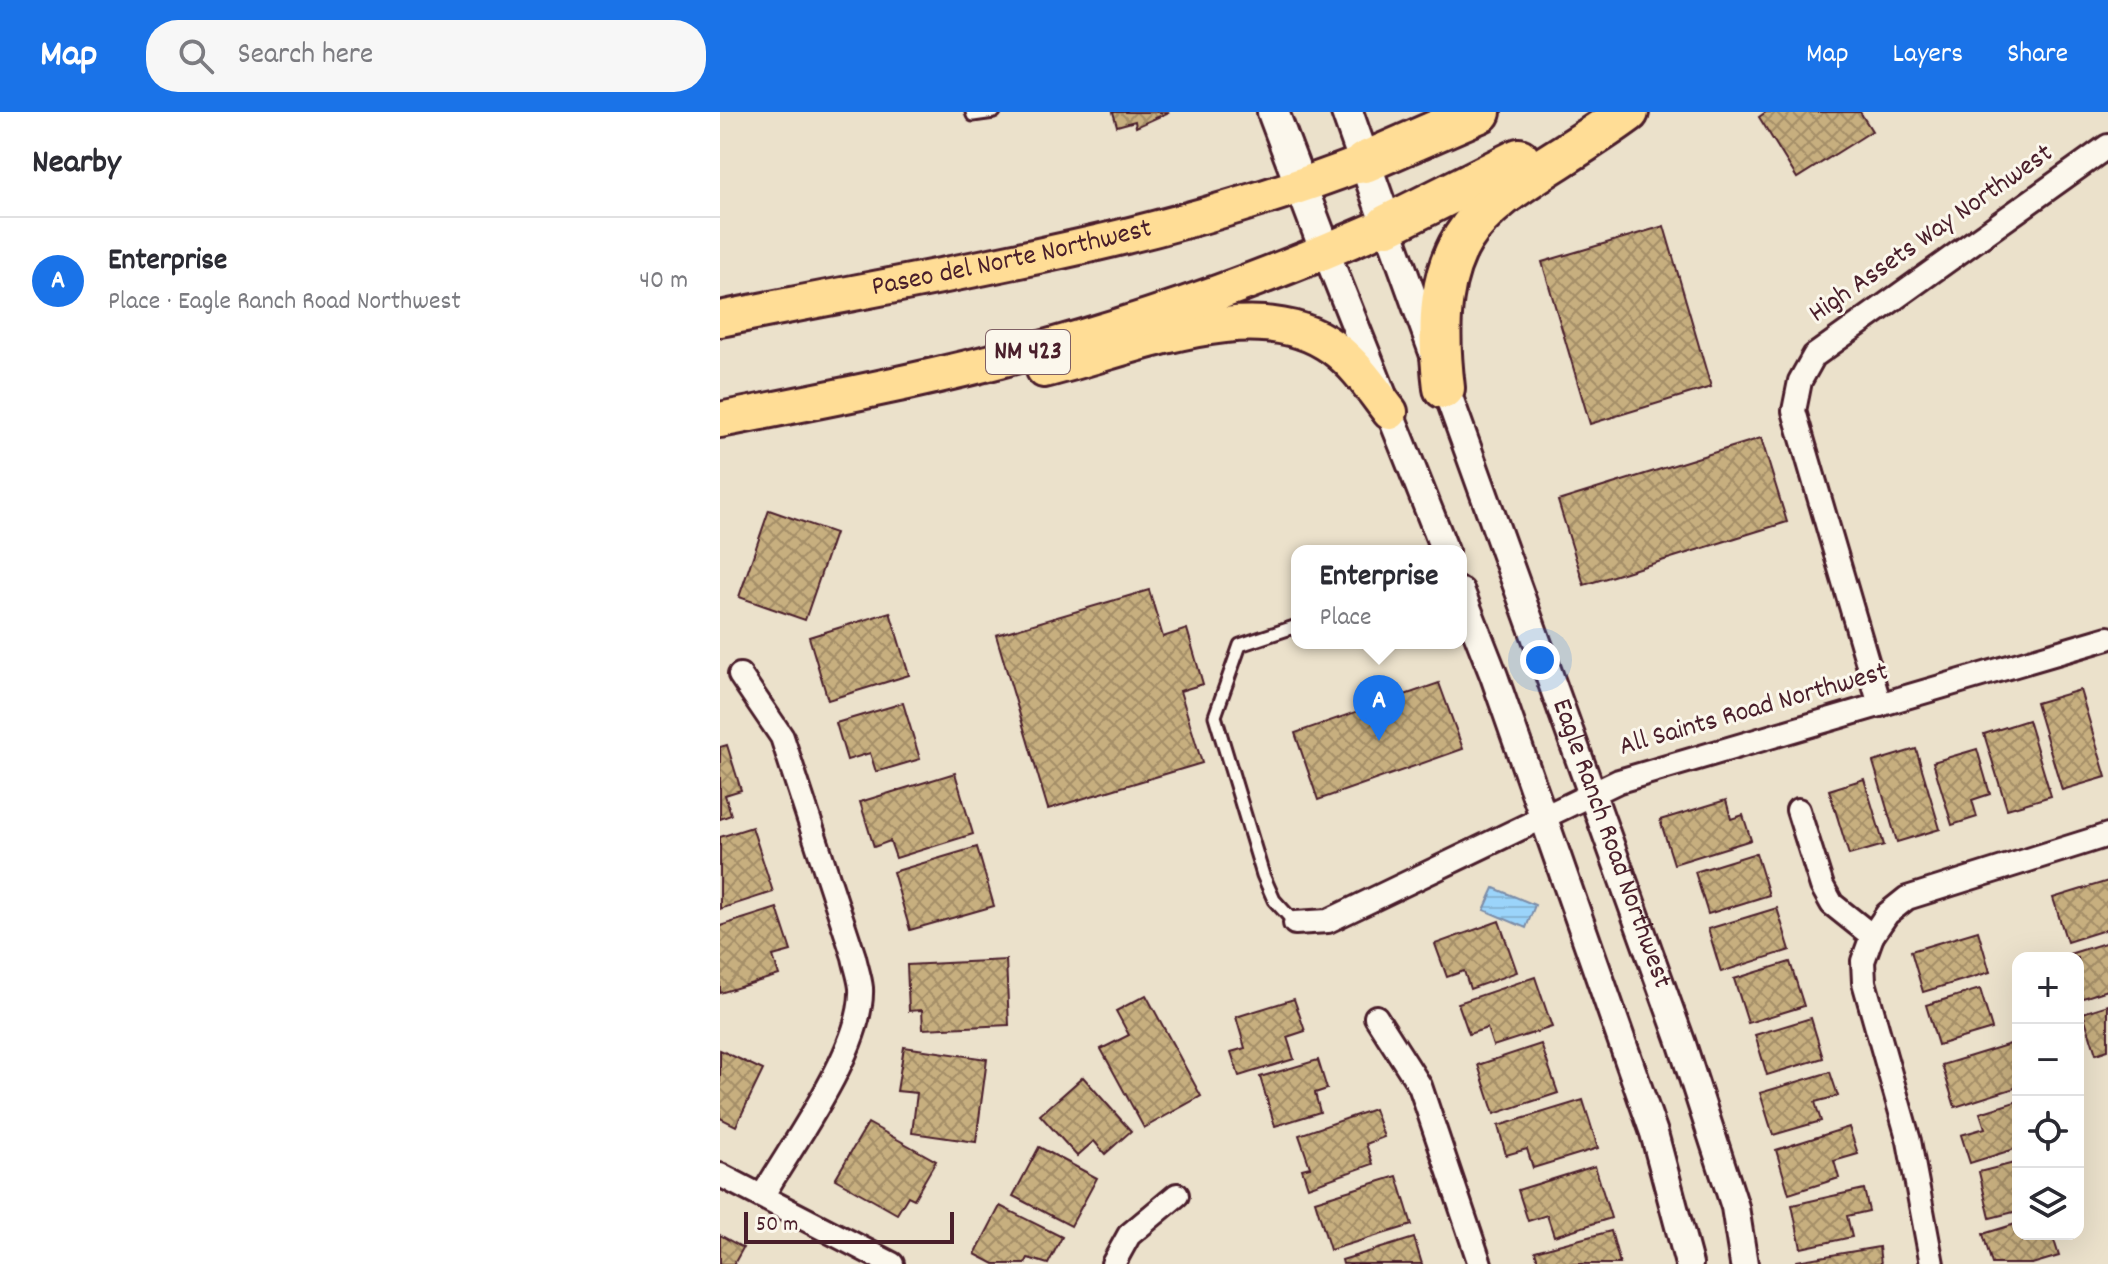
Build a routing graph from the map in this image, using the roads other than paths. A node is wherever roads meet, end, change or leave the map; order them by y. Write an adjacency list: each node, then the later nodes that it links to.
1 (972, 112): 2 (lane)
2 (994, 112)
3 (1273, 112): 10 (main road)
4 (1347, 112): 9 (main road, Eagle Ranch Road Northwest)
5 (1480, 112): 9 (highway)
6 (1605, 112): 11 (highway, NM 423)
7 (1628, 112): 15 (highway)
8 (2108, 146): 23 (street, High Assets Way Northwest)
9 (1365, 162): 10 (main road, Paseo del Norte Northwest); 11 (main road, Eagle Ranch Road Northwest)
10 (1302, 187): 12 (main road); 13 (main road, Paseo del Norte Northwest)
11 (1387, 225): 12 (main road, NM 423); 15 (street, Eagle Ranch Road Northwest)
12 (1326, 252): 14 (main road, NM 423); 16 (street)
13 (720, 319)
14 (901, 383): 16 (main road); 17 (main road, NM 423)
15 (1444, 388): 24 (street, Eagle Ranch Road Northwest)
16 (1390, 412): 18 (street)
17 (720, 420)
18 (1443, 545)
19 (1467, 607): 26 (street, Eagle Ranch Road Northwest)
20 (1291, 628): 28 (lane)
21 (2108, 638): 23 (street, All Saints Road Northwest)
22 (740, 675): 32 (street)
23 (1880, 705): 24 (street, All Saints Road Northwest)
24 (1589, 794): 26 (street, All Saints Road Northwest); 38 (street, Eagle Ranch Road Northwest)
25 (1798, 810): 29 (street)
26 (1542, 817): 28 (street, All Saints Road Northwest); 37 (street, Eagle Ranch Road Northwest)
27 (2108, 835): 29 (street)
28 (1295, 923)
29 (1872, 936): 39 (street)
30 (1376, 1017): 36 (street)
31 (720, 1175): 32 (street)
32 (763, 1195): 34 (street)
33 (1177, 1195): 35 (street)
34 (892, 1264)
35 (1113, 1264)
36 (1480, 1264)
37 (1689, 1264)
38 (1744, 1264)
39 (1932, 1264)

